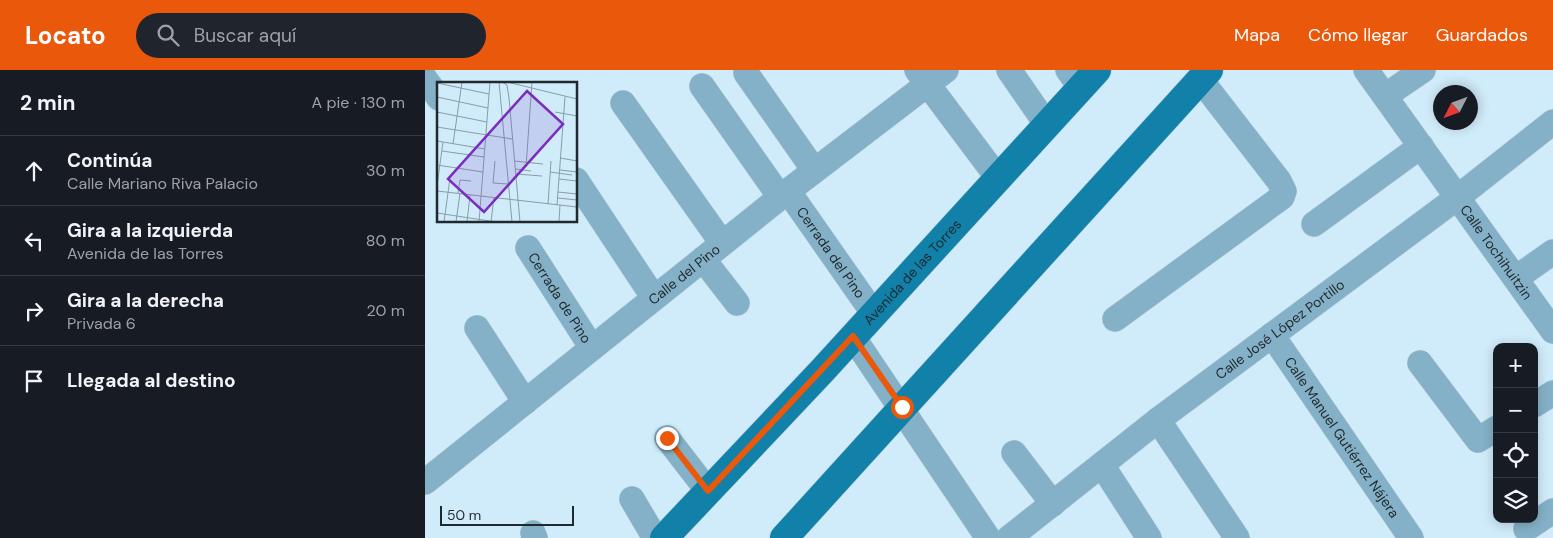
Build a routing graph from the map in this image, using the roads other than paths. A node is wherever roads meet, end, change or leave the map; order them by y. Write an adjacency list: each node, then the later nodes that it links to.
1 (1009, 70): 14 (street)
2 (1367, 70): 11 (street, Calle Tochihuitzin)
3 (1423, 70): 11 (street)
4 (746, 73): 16 (street)
5 (930, 74): 16 (street, Calle del Pino); 17 (street)
6 (1205, 75): 30 (street); 40 (main road)
7 (1082, 76): 14 (main road, Avenida de las Torres)
8 (425, 79): 10 (street)
9 (702, 86): 19 (street, Cerrada del Pino)
10 (437, 95)
11 (1385, 96): 15 (street, Calle Tochihuitzin)
12 (623, 103): 22 (street)
13 (1553, 122): 20 (street, Calle José López Portillo)
14 (1047, 125): 17 (main road, Avenida de las Torres)
15 (1421, 146): 20 (street, Calle Tochihuitzin); 21 (street)
16 (815, 170): 19 (street, Calle del Pino)
17 (998, 178): 29 (main road, Avenida de las Torres)
18 (577, 182): 27 (street)
19 (784, 194): 22 (street, Calle del Pino); 29 (street, Cerrada del Pino)
20 (1458, 197): 26 (street, Calle Tochihuitzin); 34 (street, Calle José López Portillo)
21 (1314, 224)
22 (722, 243): 25 (street, Calle del Pino)
23 (528, 248): 35 (street, Cerrada de Pino)
24 (1553, 252): 26 (street)
25 (703, 259): 27 (street, Calle del Pino); 28 (street)
26 (1516, 278): 32 (street, Calle Tochihuitzin)
27 (654, 298): 35 (street, Calle del Pino)
28 (737, 303)
29 (874, 314): 33 (main road, Avenida de las Torres)
30 (1115, 319)
31 (477, 328): 38 (street)
32 (1553, 331)
33 (853, 336): 40 (street); 47 (main road, Avenida de las Torres)
34 (1272, 336): 41 (street, Calle José López Portillo); 59 (street, Calle Manuel Gutiérrez Nájera)
35 (592, 348): 38 (street, Calle del Pino)
36 (1420, 363): 42 (street)
37 (1553, 393): 39 (street)
38 (525, 402): 46 (street, Calle del Pino)
39 (1538, 402)
40 (902, 407): 54 (main road); 55 (street)
41 (1158, 420): 45 (street, Calle José López Portillo); 58 (street)
42 (1493, 431)
43 (667, 438): 47 (street)
44 (1014, 453): 49 (street)
45 (1103, 464): 49 (street, Calle José López Portillo); 57 (street)
46 (425, 482)
47 (708, 491): 53 (main road, Avenida de las Torres)
48 (632, 500): 52 (street)
49 (1053, 504): 56 (street, Calle José López Portillo)
50 (1553, 511): 51 (street)
51 (1526, 529)
52 (655, 538)
53 (664, 538)
54 (784, 538)
55 (988, 538)
56 (1009, 538)
57 (1149, 538)
58 (1237, 538)
59 (1411, 538)

